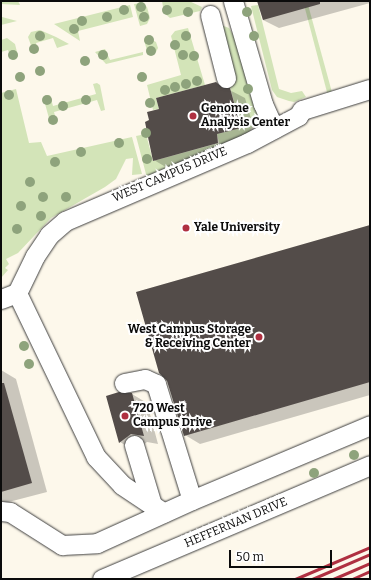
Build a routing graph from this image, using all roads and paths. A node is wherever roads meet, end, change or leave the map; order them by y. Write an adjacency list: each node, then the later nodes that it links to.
1 (233, 1): 5 (street)
2 (210, 15): 3 (street)
3 (226, 78)
4 (370, 88): 5 (street, WEST CAMPUS DRIVE)
5 (274, 129): 6 (street, WEST CAMPUS DRIVE)
6 (9, 296): 12 (street)
7 (124, 383): 11 (street)
8 (370, 425): 11 (street)
9 (134, 445): 12 (street)
10 (370, 465): 14 (street, HEFFERNAN DRIVE)
11 (192, 500): 12 (street)
12 (158, 509): 13 (street)
13 (1, 511)
14 (102, 579)

